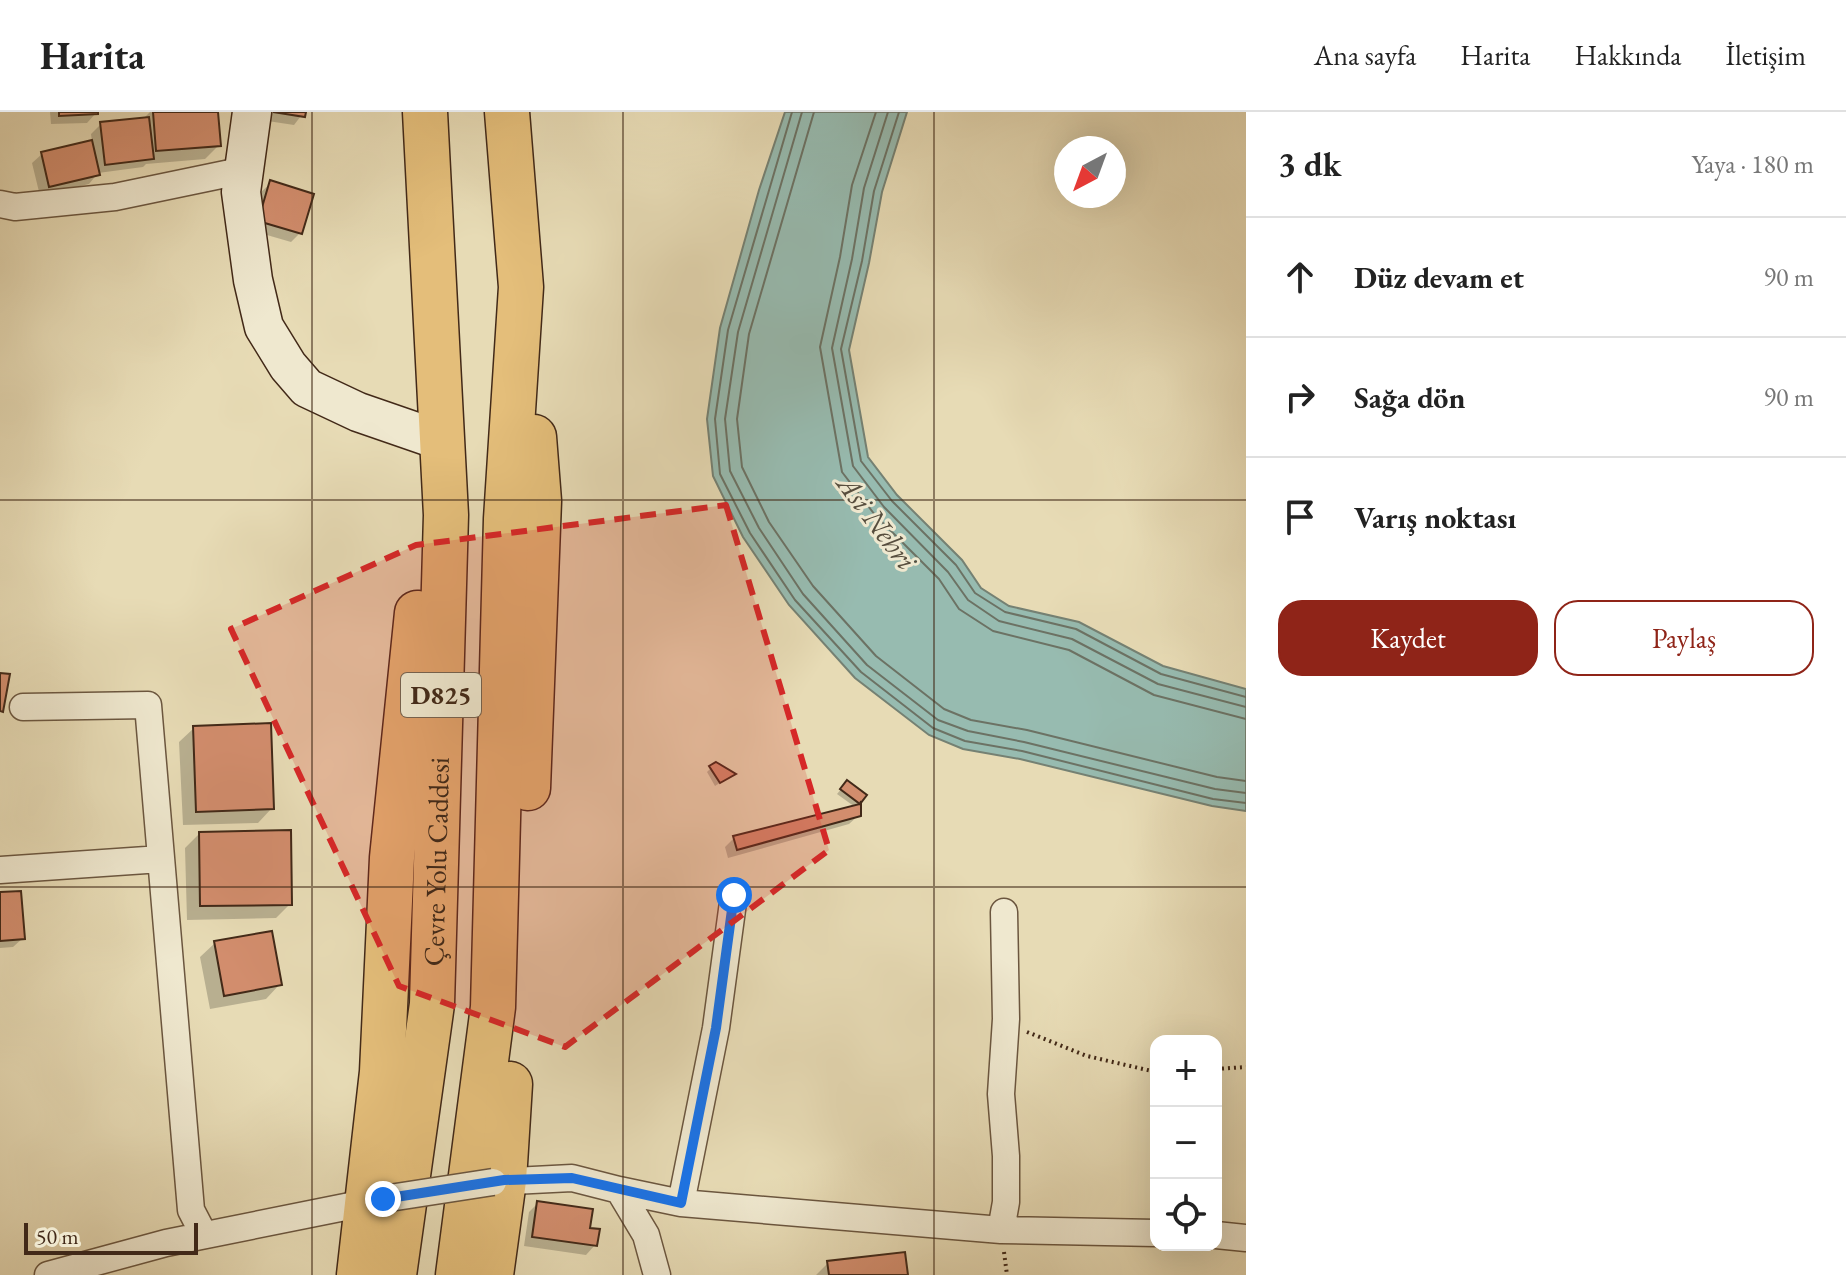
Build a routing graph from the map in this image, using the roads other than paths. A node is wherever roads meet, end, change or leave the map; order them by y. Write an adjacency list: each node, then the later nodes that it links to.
1 (252, 112): 4 (street)
2 (425, 112): 7 (highway, Çevre Yolu Caddesi / D825)
3 (507, 112): 6 (highway, D825)
4 (245, 170): 5 (street); 7 (street)
5 (0, 204)
6 (521, 287): 13 (highway); 25 (highway, D825)
7 (442, 441): 15 (highway); 24 (highway, Çevre Yolu Caddesi / D825)
8 (23, 707): 9 (street)
9 (161, 859): 10 (street); 19 (street)
10 (0, 870)
11 (734, 895): 16 (street)
12 (1004, 912): 17 (street)
13 (499, 1181): 14 (street); 15 (street, bridge); 26 (highway)
14 (619, 1190): 16 (street); 27 (street)
15 (375, 1201): 19 (street); 23 (highway)
16 (681, 1203): 17 (street)
17 (1001, 1230): 18 (street)
18 (1150, 1233)
19 (204, 1235): 22 (street)
20 (1222, 1236): 21 (street)
21 (1246, 1238)
22 (48, 1275)
23 (359, 1275)
24 (394, 1275)
25 (458, 1275)
26 (491, 1275)
27 (657, 1275)

